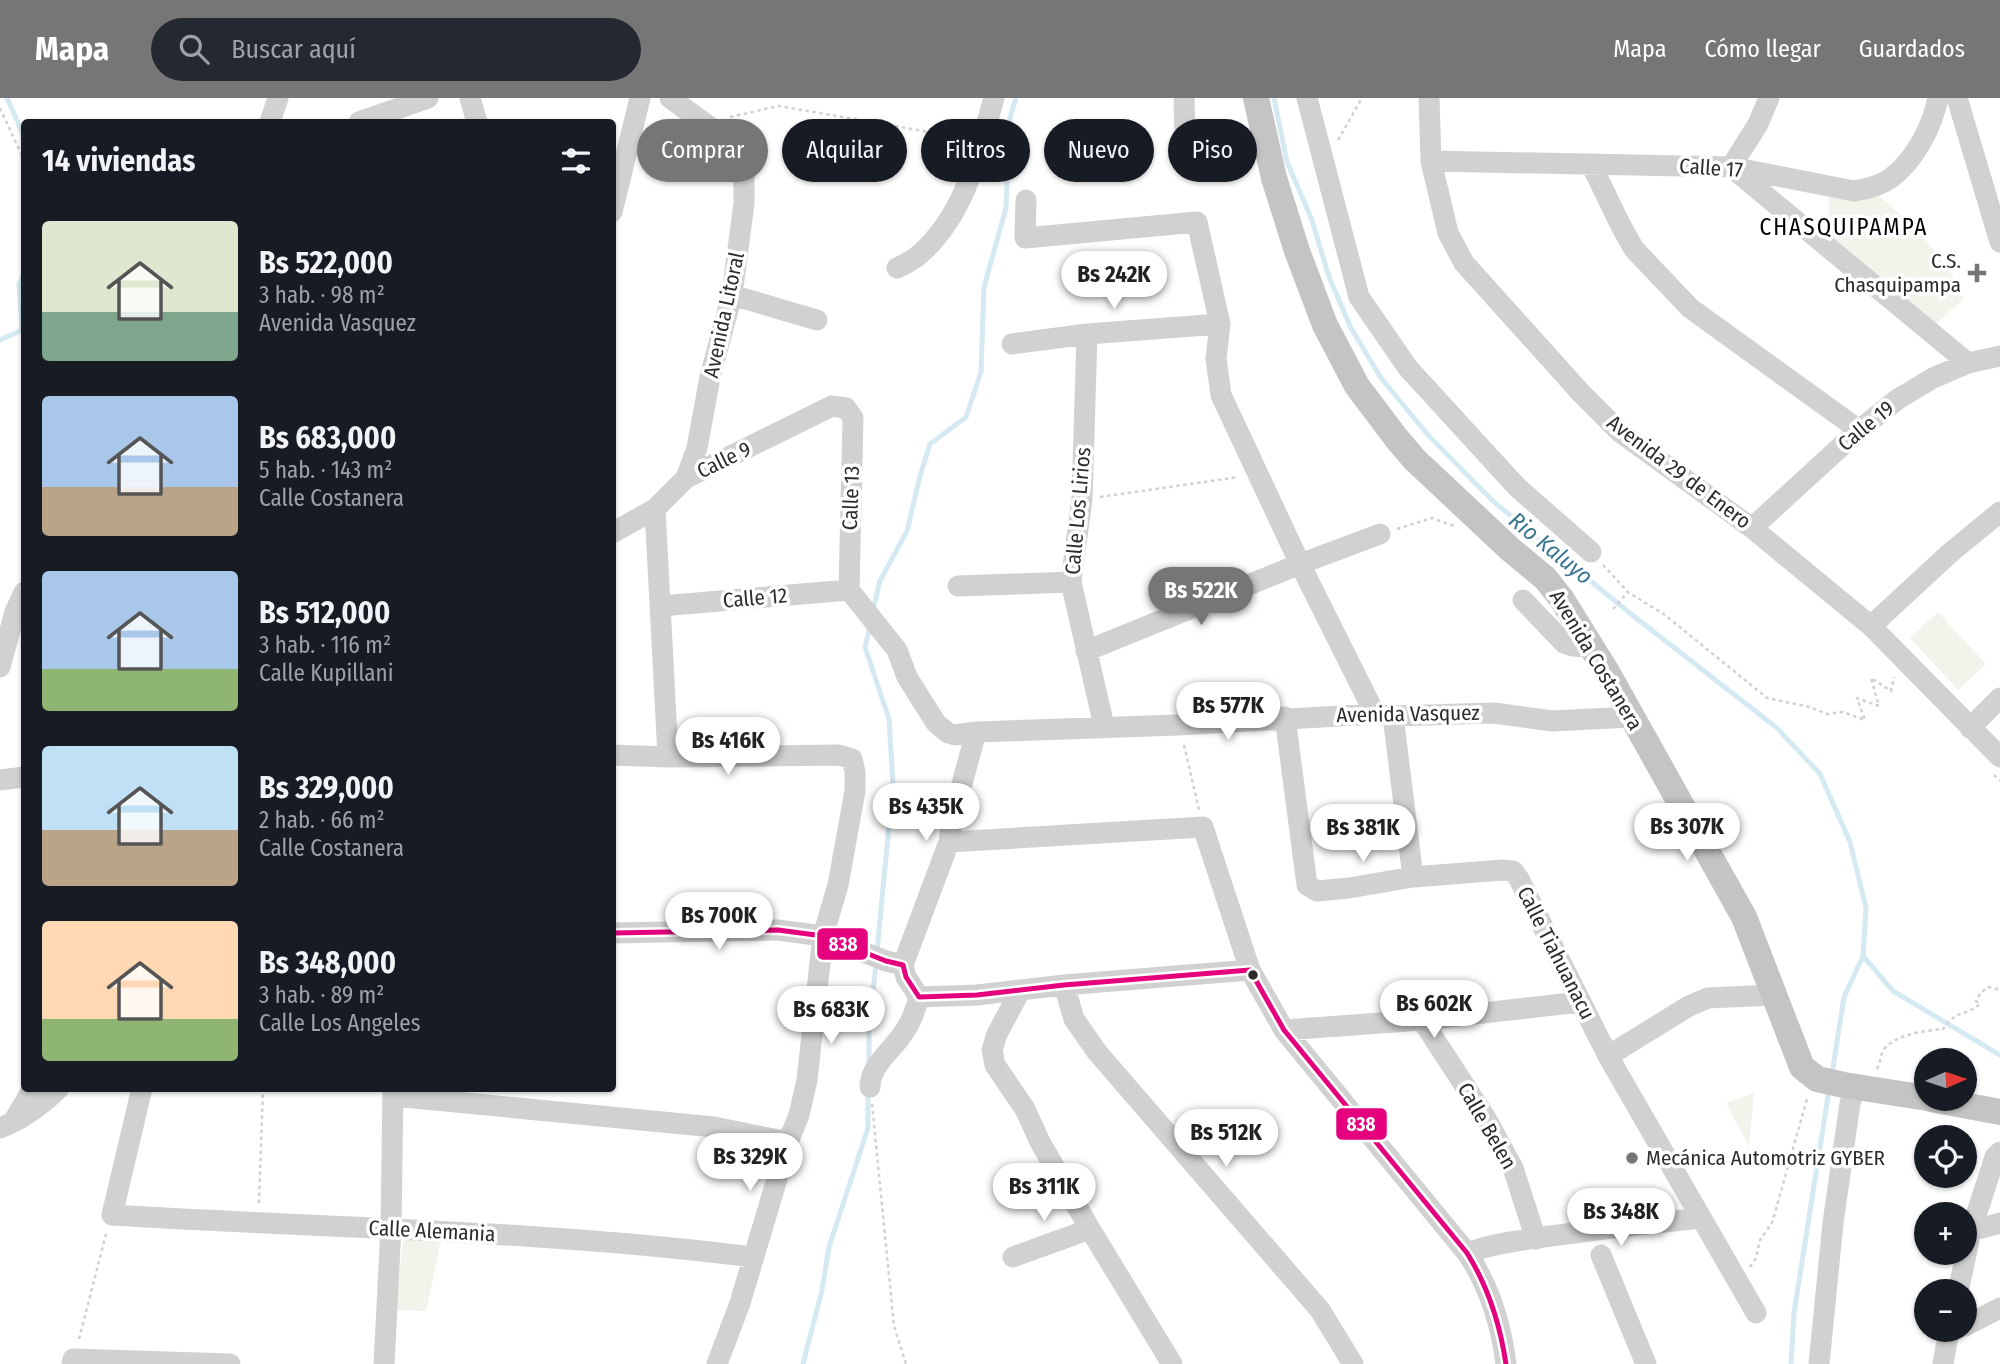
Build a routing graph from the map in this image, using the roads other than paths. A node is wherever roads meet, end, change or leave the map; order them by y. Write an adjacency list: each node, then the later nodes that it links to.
1 (278, 98): 14 (street)
2 (428, 98): 15 (street)
3 (470, 98): 16 (street)
4 (640, 98): 21 (street)
5 (670, 98): 25 (street, Avenida Litoral)
6 (994, 98): 24 (street)
7 (1184, 98): 17 (street)
8 (1256, 98): 50 (main road, Avenida Costanera)
9 (1307, 98): 40 (street)
10 (1429, 98): 18 (street, Avenida 29 de Enero)
11 (1769, 98): 20 (street)
12 (1938, 98): 20 (street, Calle 17)
13 (1957, 98): 23 (street)
14 (271, 119)
15 (368, 119)
16 (476, 119)
17 (1185, 119)
18 (1431, 161): 19 (street, Calle 17); 37 (street, Avenida 29 de Enero)
19 (1591, 164): 20 (street, Calle 17); 33 (street)
20 (1731, 167): 31 (street)
21 (616, 196)
22 (1026, 200): 27 (street)
23 (1999, 237)
24 (897, 268)
25 (732, 295): 26 (street); 34 (street, Avenida Litoral)
26 (817, 320)
27 (1220, 324): 28 (street); 41 (street)
28 (1087, 334): 29 (street); 42 (street, Calle Los Lirios)
29 (1012, 344)
30 (2000, 356): 31 (street, Calle 19)
31 (1968, 363): 33 (street, Calle 19)
32 (846, 408): 34 (street, Calle 9); 44 (street, Calle 13)
33 (1859, 430): 37 (street, Calle 19)
34 (686, 478): 35 (street, Calle 9)
35 (655, 509): 38 (street, Calle 9); 47 (street)
36 (2000, 512): 48 (street)
37 (1752, 528): 48 (street, Avenida 29 de Enero)
38 (616, 531)
39 (1380, 534): 41 (street)
40 (1591, 552)
41 (1300, 564): 51 (street); 54 (street)
42 (1071, 582): 43 (street); 51 (street, Calle Los Lirios)
43 (958, 586)
44 (849, 590): 47 (street, Calle 12); 59 (street, Avenida Vasquez)
45 (21, 599): 49 (street)
46 (1523, 600): 50 (street)
47 (661, 606): 61 (street)
48 (1871, 626): 58 (street, Avenida 29 de Enero)
49 (16, 634): 52 (street)
50 (1590, 647): 55 (main road, Avenida Costanera)
51 (1086, 651): 57 (street, Calle Los Lirios)
52 (0, 667)
53 (2000, 698): 58 (street)
54 (1384, 715): 55 (street, Avenida Vasquez); 56 (street, Avenida Vasquez); 66 (street)
55 (1631, 716): 73 (main road, Avenida Costanera)
56 (1285, 717): 57 (street, Avenida Vasquez); 66 (street, Calle Tiahuanacu)
57 (1104, 726): 59 (street, Avenida Vasquez)
58 (1970, 728): 62 (street, Avenida 29 de Enero)
59 (976, 732): 65 (street)
60 (616, 755): 61 (street)
61 (668, 757): 68 (street)
62 (2000, 757)
63 (21, 777): 64 (street)
64 (0, 780)
65 (949, 842): 69 (street); 70 (street)
66 (1413, 877): 75 (street, Calle Tiahuanacu)
67 (616, 933): 68 (street)
68 (828, 938): 69 (street); 89 (street)
69 (895, 963): 74 (street)
70 (1250, 970): 71 (street); 77 (street)
71 (1064, 985): 72 (street); 111 (street)
72 (1020, 991): 74 (street); 95 (street)
73 (1773, 995): 78 (street); 79 (main road, Avenida Costanera)
74 (919, 997): 80 (street)
75 (1580, 1002): 76 (street); 78 (street, Calle Tiahuanacu)
76 (1422, 1020): 77 (street); 97 (street, Calle Belen)
77 (1284, 1030): 98 (street)
78 (1608, 1056): 92 (street, Calle Tiahuanacu)
79 (1854, 1086): 85 (main road); 114 (street)
80 (870, 1087)
81 (30, 1092): 88 (street)
82 (55, 1092): 88 (street)
83 (141, 1092): 94 (street, Calle Alemania)
84 (393, 1092): 89 (street); 94 (street)
85 (1914, 1096)
86 (1978, 1108): 87 (main road)
87 (2000, 1112)
88 (6, 1126)
89 (788, 1142): 100 (street)
90 (2000, 1152): 91 (street)
91 (1977, 1210)
92 (1701, 1218): 97 (street); 103 (street, Calle Tiahuanacu)
93 (2000, 1223): 96 (street)
94 (391, 1228): 100 (street, Calle Alemania); 108 (street)
95 (1090, 1229): 101 (street); 110 (street)
96 (1977, 1229)
97 (1536, 1239): 98 (street)
98 (1467, 1253): 112 (street)
99 (1601, 1255): 113 (street)
100 (753, 1257): 109 (street)
101 (1013, 1257)
102 (2000, 1308): 104 (street)
103 (1756, 1313)
104 (1977, 1320)
105 (1951, 1342): 115 (street)
106 (73, 1362): 107 (street)
107 (230, 1364)
108 (384, 1364)
109 (718, 1364)
110 (1172, 1364)
111 (1353, 1364)
112 (1506, 1364)
113 (1646, 1364)
114 (1819, 1364)
115 (1943, 1364)

